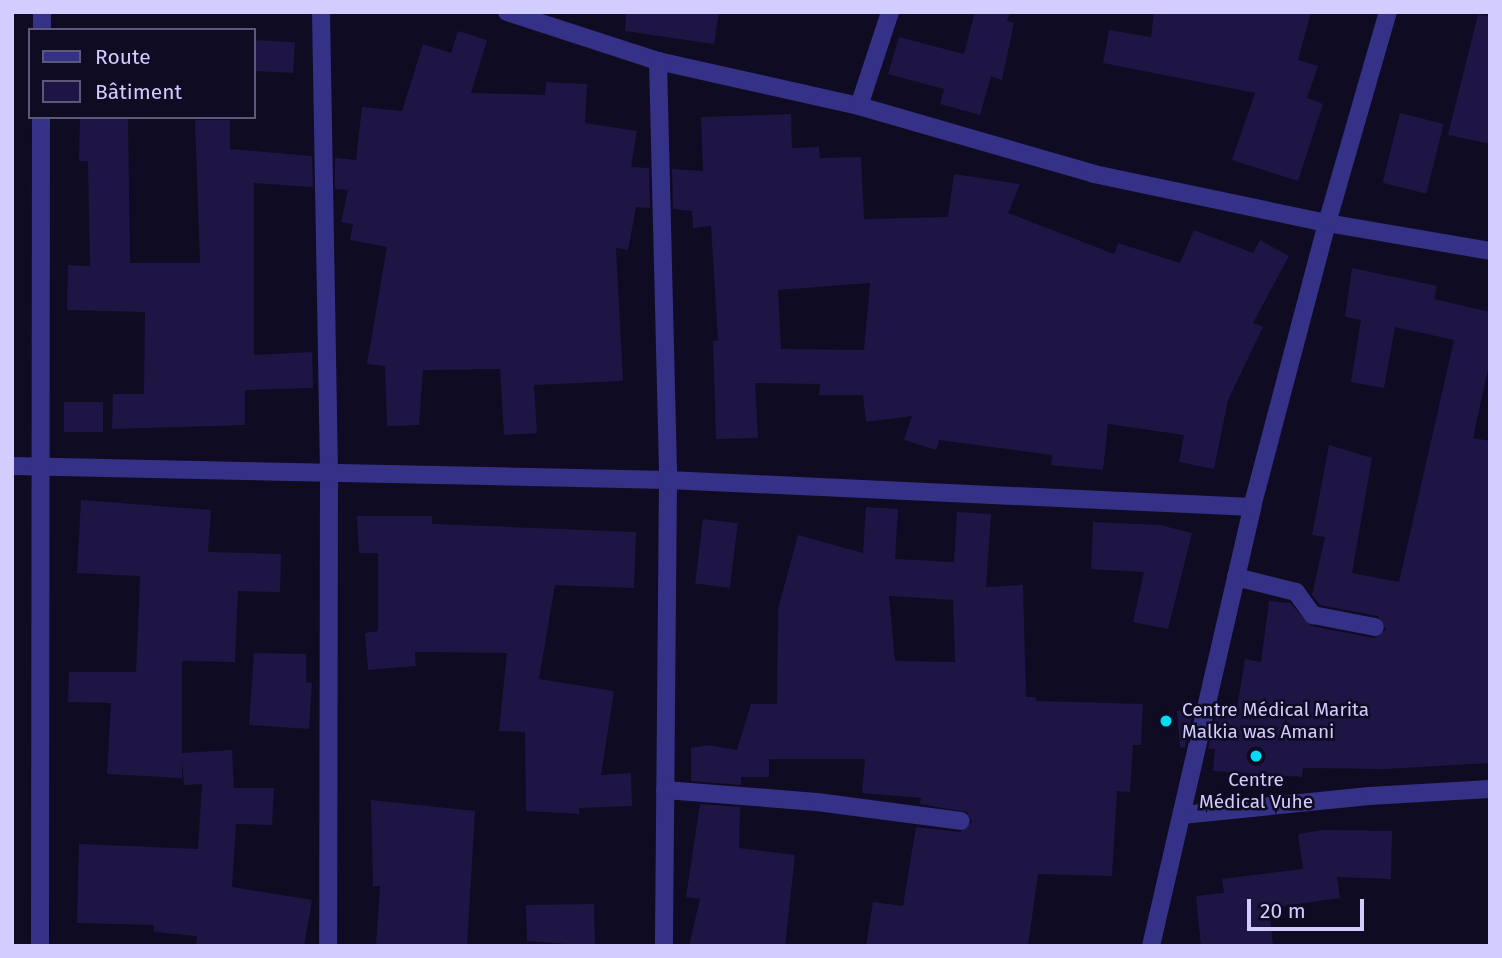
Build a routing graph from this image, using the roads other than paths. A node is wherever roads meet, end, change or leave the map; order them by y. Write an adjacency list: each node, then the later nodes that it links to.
1 (321, 12): 12 (street)
2 (507, 12): 5 (street)
3 (890, 12): 6 (street)
4 (1388, 12): 8 (street)
5 (658, 61): 6 (street); 13 (street)
6 (859, 106): 8 (street)
7 (41, 119): 11 (street)
8 (1326, 223): 9 (street); 14 (street)
9 (1490, 251)
10 (12, 466): 11 (street)
11 (42, 468): 12 (street); 21 (street)
12 (329, 472): 13 (street); 22 (street)
13 (668, 480): 14 (street); 18 (street)
14 (1252, 507): 15 (street)
15 (1236, 577): 16 (street); 19 (street)
16 (1375, 627)
17 (1490, 789): 19 (street)
18 (665, 790): 20 (street); 23 (street)
19 (1182, 815): 24 (street)
20 (961, 821)
21 (40, 946)
22 (328, 946)
23 (664, 946)
24 (1151, 946)

